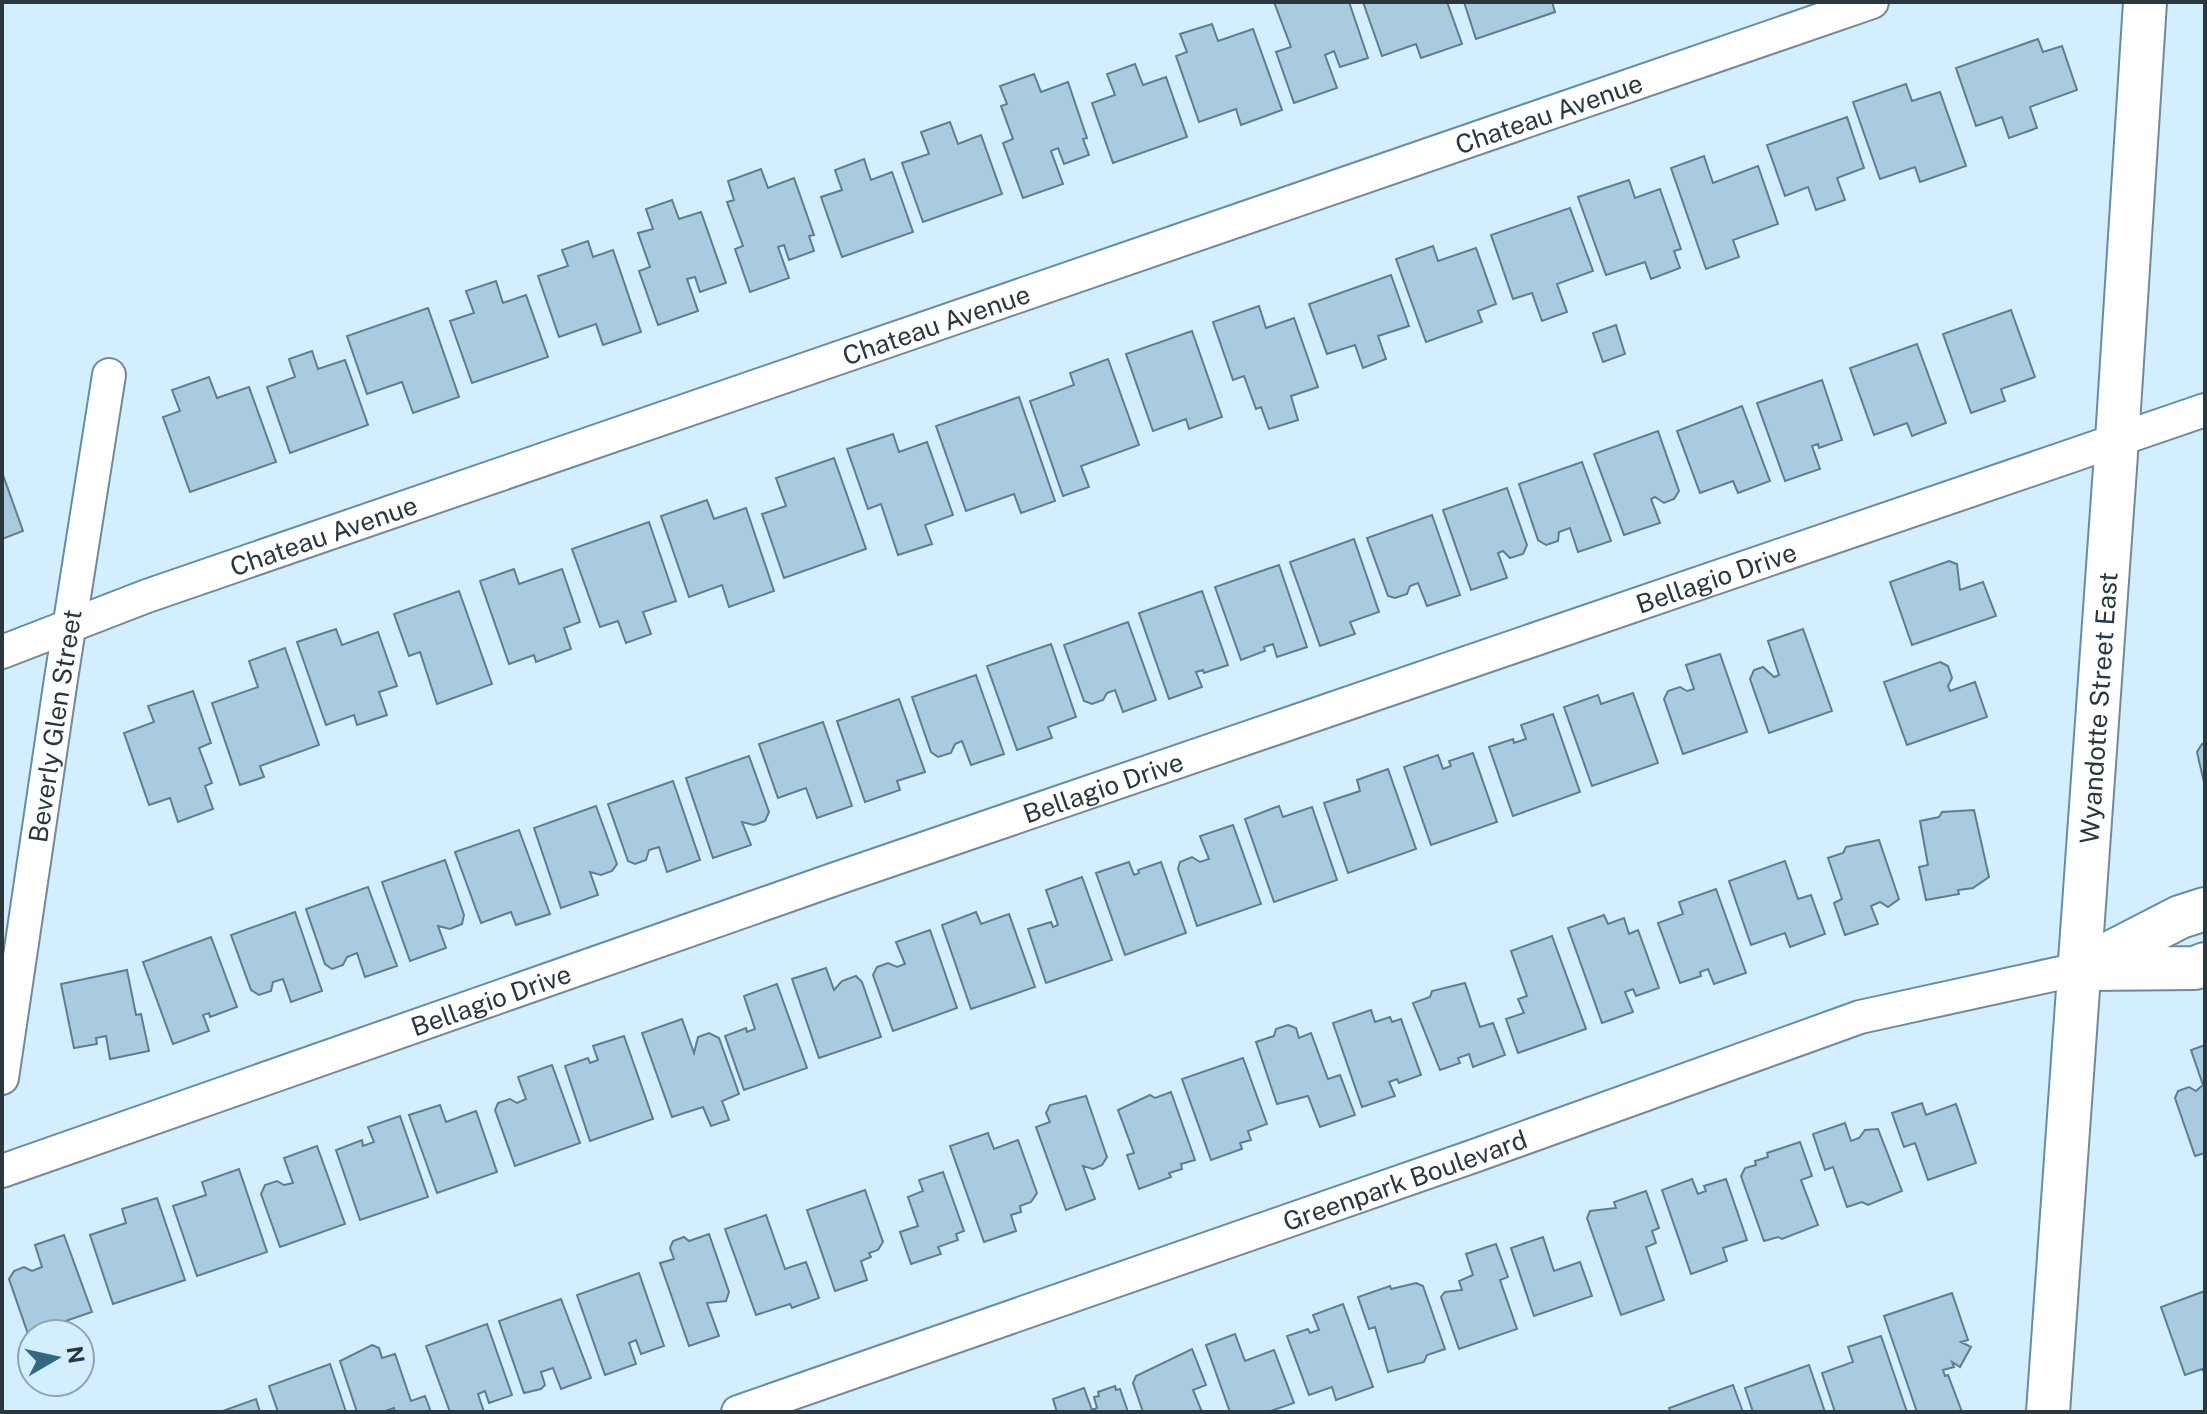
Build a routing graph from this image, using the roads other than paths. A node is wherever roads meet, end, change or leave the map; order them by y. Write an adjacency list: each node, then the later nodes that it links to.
1 (1872, 2): 6 (street, Chateau Avenue)
2 (2145, 2): 5 (street, Wyandotte Street East)
3 (109, 375): 6 (street, Beverly Glen Street)
4 (2205, 410): 5 (street, Bellagio Drive)
5 (2117, 440): 10 (street, Wyandotte Street East); 12 (street, Bellagio Drive)
6 (69, 625): 7 (street, Chateau Avenue); 11 (street, Beverly Glen Street)
7 (2, 652)
8 (2205, 909): 10 (street, Greenpark Boulevard)
9 (2205, 964): 10 (street, Greenpark Boulevard)
10 (2079, 969): 13 (street, Greenpark Boulevard); 14 (street, Wyandotte Street East)
11 (2, 1078)
12 (2, 1171)
13 (738, 1412)
14 (2048, 1412)

